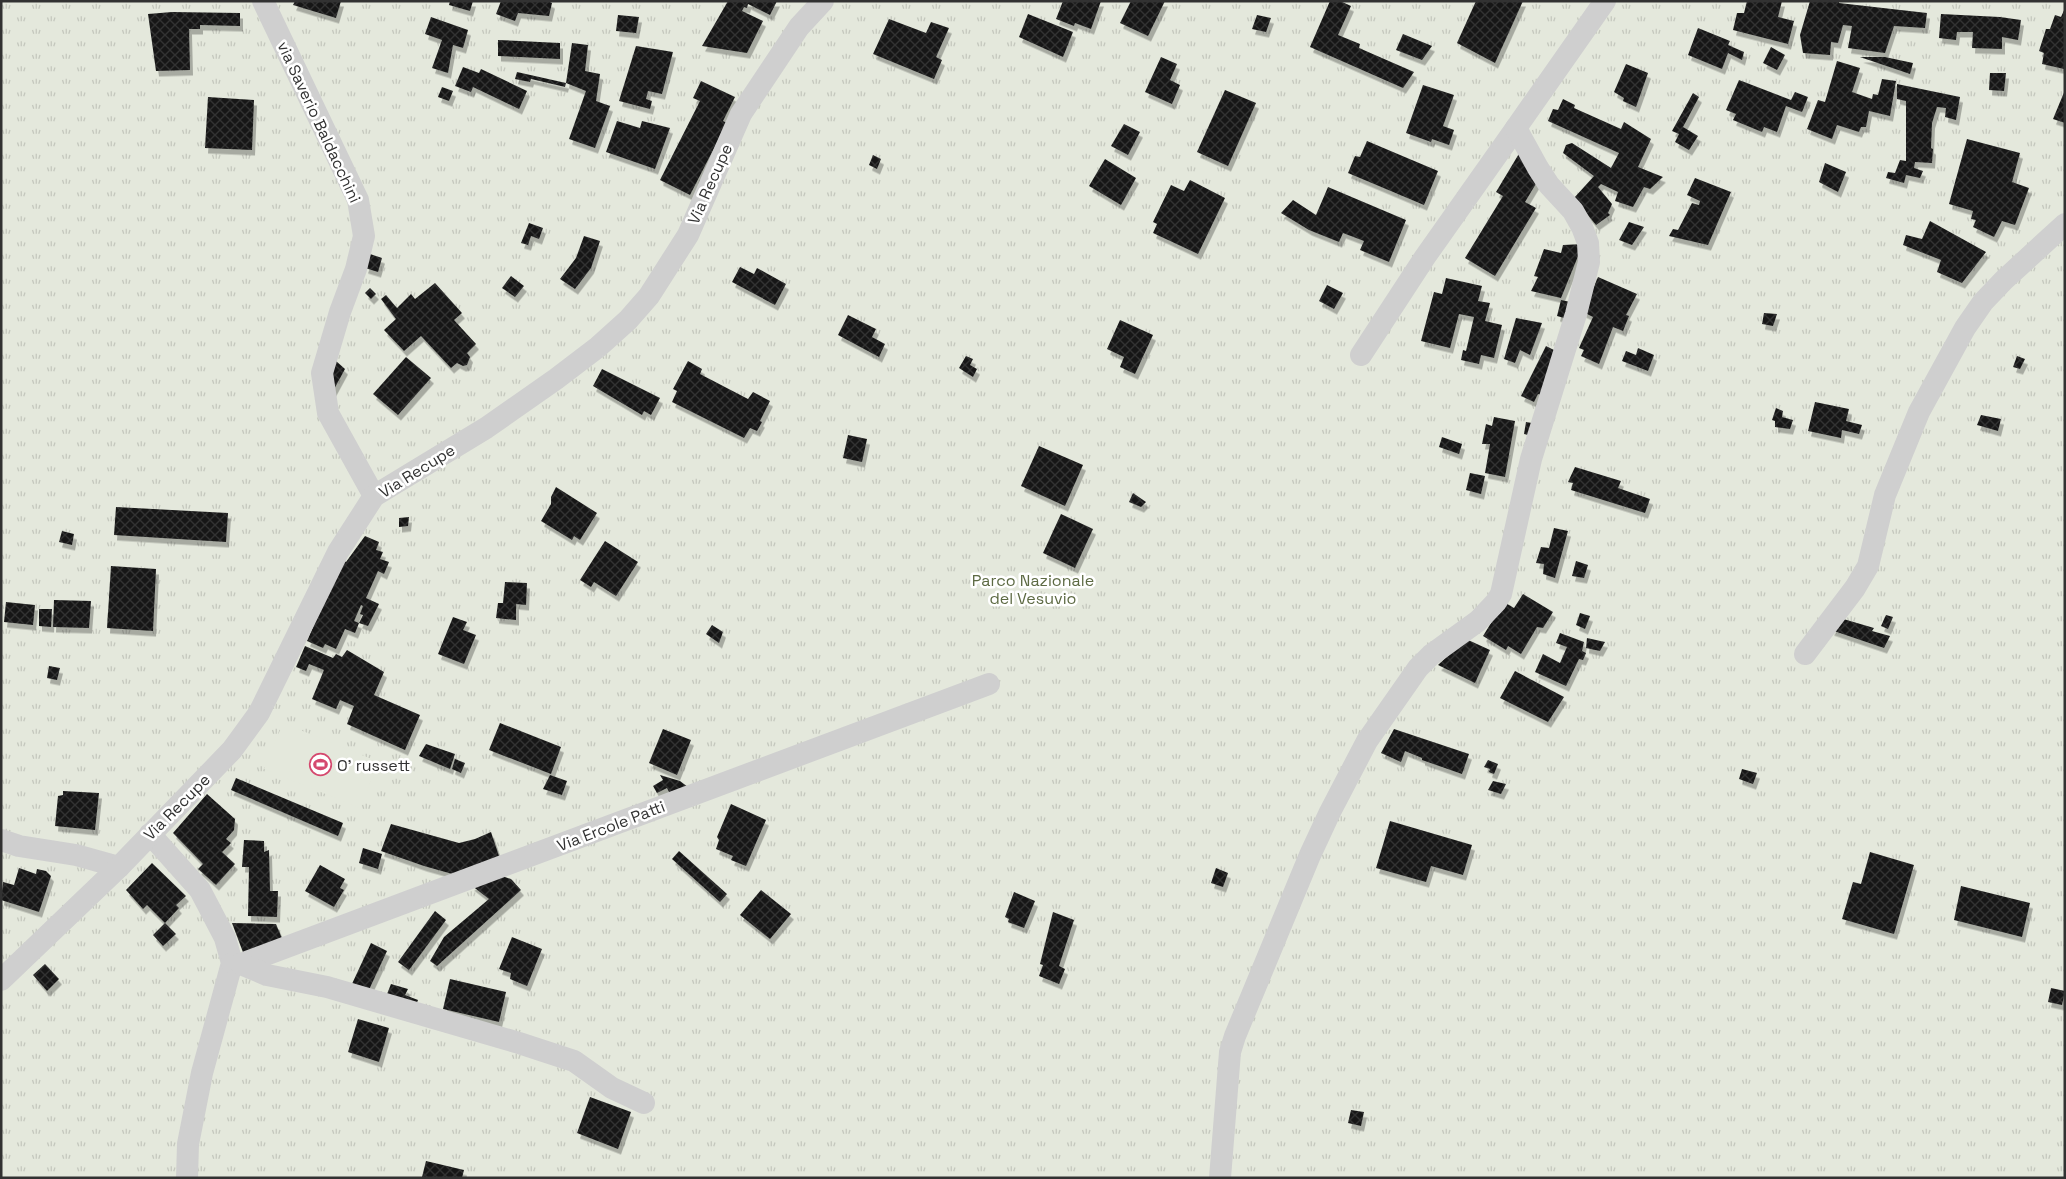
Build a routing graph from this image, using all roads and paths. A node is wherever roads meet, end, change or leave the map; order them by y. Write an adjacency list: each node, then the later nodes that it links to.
1 (263, 1): 7 (street, via Saverio Baldacchini)
2 (823, 1): 7 (street, Via Recupe)
3 (1605, 1): 4 (street)
4 (1516, 128): 6 (street); 17 (street)
5 (2065, 224): 8 (street)
6 (1361, 355)
7 (374, 496): 10 (street, Via Recupe)
8 (1805, 654)
9 (989, 684): 13 (street, Via Ercole Patti)
10 (150, 834): 12 (street, Via Recupe); 13 (street)
11 (1, 840): 12 (street)
12 (119, 867): 14 (street, Via Recupe)
13 (236, 963): 15 (street); 16 (street)
14 (1, 980)
15 (644, 1103)
16 (187, 1178)
17 (1220, 1178)

